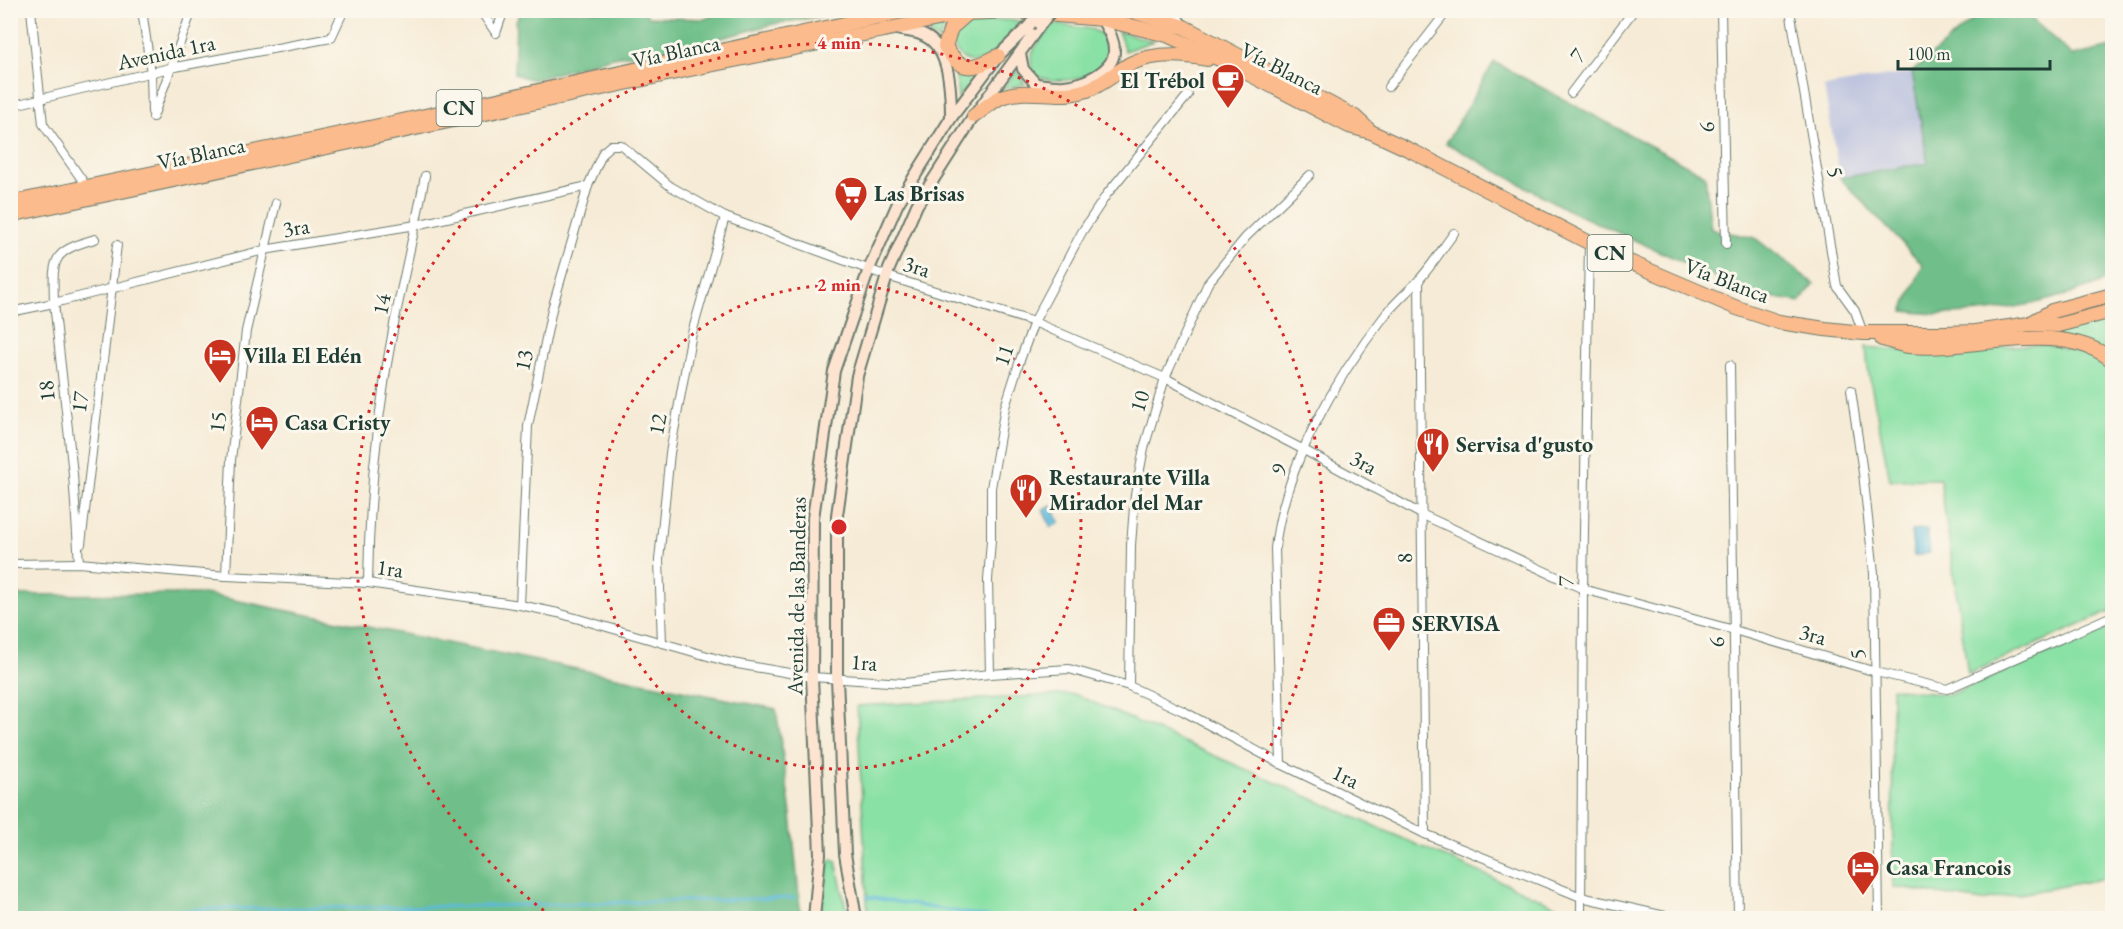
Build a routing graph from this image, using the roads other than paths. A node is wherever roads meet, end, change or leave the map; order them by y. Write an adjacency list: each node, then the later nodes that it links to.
1 (31, 10): 29 (street)
2 (142, 10): 25 (street)
3 (192, 10): 24 (street)
4 (344, 10): 24 (street, Avenida 1ra)
5 (480, 10): 6 (street)
6 (504, 10)
7 (1041, 10): 18 (main road, Avenida de las Banderas, bridge)
8 (1052, 10): 18 (main road, Avenida de las Banderas, bridge)
9 (1129, 10): 19 (highway, Vía Blanca / CN)
10 (1172, 10): 19 (street)
11 (1448, 10): 26 (street)
12 (1634, 10): 27 (street, 7)
13 (1721, 10): 47 (street, 6)
14 (1790, 10): 60 (street, 5)
15 (908, 11): 38 (highway, Vía Blanca / CN)
16 (968, 13): 17 (highway, Vía Blanca / CN); 20 (highway, Vía Blanca / CN); 22 (highway)
17 (1102, 19): 21 (main road); 23 (highway, Vía Blanca / CN)
18 (1035, 25): 21 (main road, Avenida de las Banderas); 22 (main road, Avenida de las Banderas)
19 (1184, 27): 33 (highway, Vía Blanca / CN)
20 (890, 28): 32 (main road); 41 (highway, Vía Blanca / CN)
21 (1020, 54): 31 (main road, Avenida de las Banderas)
22 (998, 56): 32 (main road, Avenida de las Banderas)
23 (1230, 64): 31 (highway); 33 (highway, Vía Blanca / CN)
24 (170, 68): 25 (street, Avenida 1ra); 25 (street)
25 (150, 74): 29 (street, Avenida 1ra)
26 (1388, 87)
27 (1571, 93)
28 (1188, 95): 58 (street, 11)
29 (40, 100): 30 (street, Avenida 1ra); 38 (street)
30 (10, 106)
31 (974, 116): 51 (main road, Avenida de las Banderas)
32 (951, 118): 50 (main road, Avenida de las Banderas)
33 (1371, 132): 46 (highway, Vía Blanca / CN)
34 (621, 145): 37 (street, 13); 42 (street, 3ra)
35 (1310, 175): 63 (street, 10)
36 (425, 176): 43 (street, 14)
37 (588, 186): 43 (street, 3ra); 72 (street, 13)
38 (87, 187): 39 (highway, Vía Blanca / CN)
39 (10, 203)
40 (276, 203): 49 (street, 15)
41 (10, 215)
42 (725, 217): 50 (street, 3ra); 75 (street, 12)
43 (416, 225): 49 (street, 3ra); 70 (street, 14)
44 (1454, 233): 52 (street, 9)
45 (95, 239): 55 (street, 18)
46 (1589, 243): 60 (highway, Vía Blanca / CN); 71 (street, 7)
47 (1726, 244)
48 (117, 245): 53 (street, 17)
49 (264, 250): 53 (street, 3ra); 69 (street, 15)
50 (869, 269): 51 (street, 3ra); 78 (main road, Avenida de las Banderas)
51 (886, 276): 58 (street, 3ra); 79 (main road, Avenida de las Banderas)
52 (1419, 280): 65 (street, 9); 66 (street, 8)
53 (111, 289): 55 (street, 3ra); 67 (street, 17)
54 (2112, 296): 59 (highway, Vía Blanca / CN)
55 (54, 303): 57 (street, 3ra); 67 (street, 18)
56 (2112, 311): 59 (highway, Vía Blanca / CN)
57 (10, 312)
58 (1034, 322): 63 (street, 3ra); 77 (street, 11)
59 (2029, 324): 60 (highway, Vía Blanca / CN)
60 (1863, 333): 61 (highway)
61 (2112, 360)
62 (1730, 366): 74 (street, 6)
63 (1165, 378): 65 (street, 3ra); 80 (street, 10)
64 (1851, 390): 76 (street, 5)
65 (1304, 450): 66 (street, 3ra); 81 (street, 9)
66 (1421, 514): 71 (street, 3ra); 82 (street, 8)
67 (79, 563): 68 (street, 1ra); 69 (street, 1ra)
68 (10, 564)
69 (226, 576): 70 (street, 1ra)
70 (368, 583): 72 (street, 1ra)
71 (1583, 589): 74 (street, 3ra); 83 (street, 7)
72 (520, 605): 75 (street, 1ra)
73 (2112, 616): 76 (street, 3ra)
74 (1734, 630): 76 (street, 3ra); 88 (street, 6)
75 (662, 643): 78 (street, 1ra)
76 (1876, 672): 89 (street, 5)
77 (990, 674): 79 (street, 1ra); 80 (street, 1ra)
78 (812, 677): 79 (street, 1ra); 84 (main road, Avenida de las Banderas)
79 (837, 679): 85 (main road, Avenida de las Banderas)
80 (1129, 686): 81 (street, 1ra)
81 (1281, 764): 82 (street, 1ra)
82 (1425, 834): 83 (street, 1ra)
83 (1581, 897): 86 (street, 7); 87 (street, 1ra)
84 (814, 918)
85 (856, 918)
86 (1581, 918)
87 (1674, 918)
88 (1738, 918)
89 (1879, 918)

